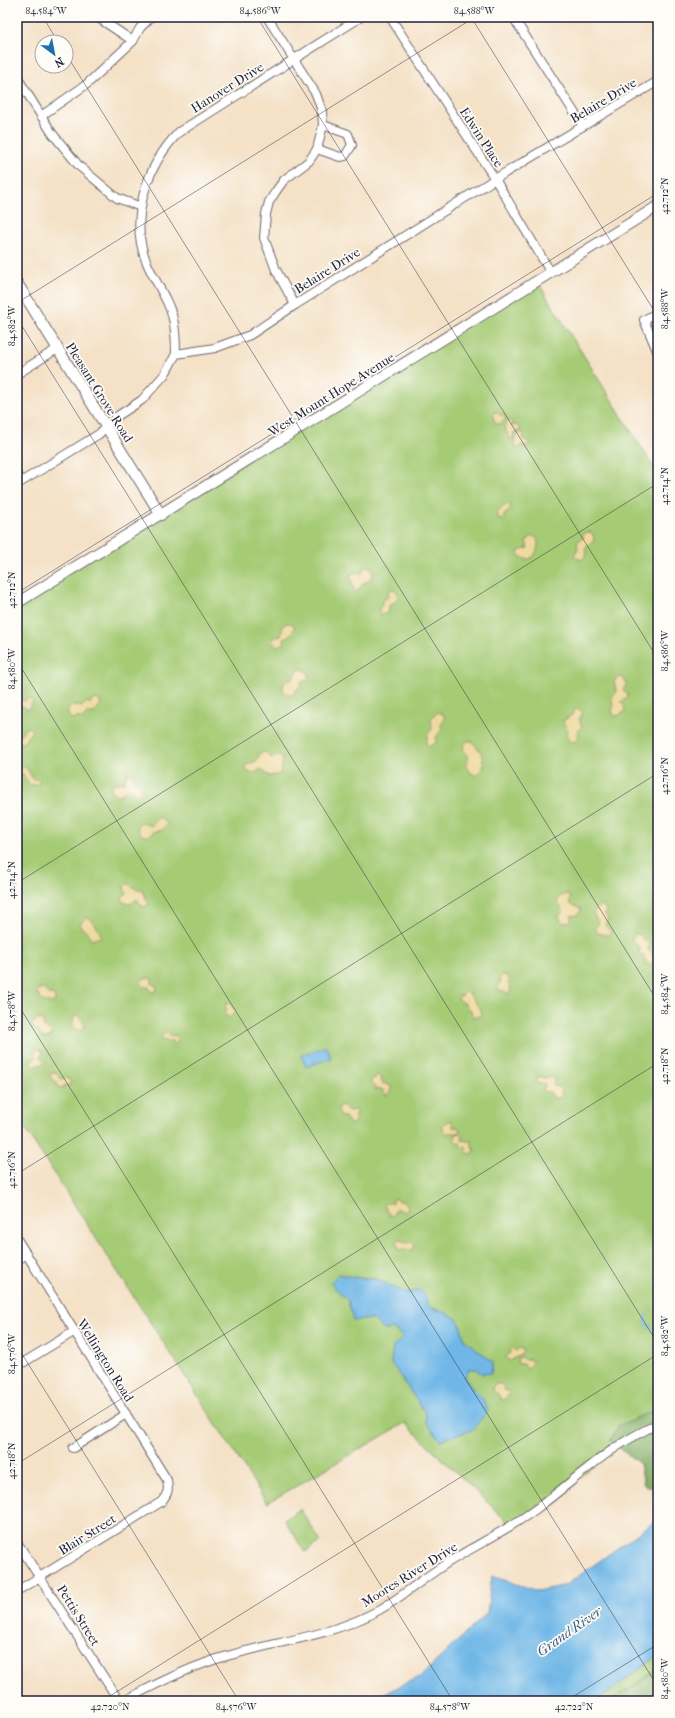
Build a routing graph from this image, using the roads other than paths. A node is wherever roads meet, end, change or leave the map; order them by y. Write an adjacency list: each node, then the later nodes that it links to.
1 (98, 17): 7 (street)
2 (151, 17): 7 (street)
3 (267, 17): 8 (street)
4 (361, 17): 8 (street, Hanover Drive)
5 (390, 17): 15 (street, Edwin Place)
6 (513, 17): 13 (street)
7 (133, 41): 11 (street)
8 (294, 59): 12 (street); 17 (street, Hanover Drive)
9 (17, 77): 11 (street)
10 (658, 81): 13 (street, Belaire Drive)
11 (41, 116): 17 (street)
12 (323, 125): 14 (street); 14 (street)
13 (583, 126): 15 (street, Belaire Drive)
14 (317, 149): 20 (street)
15 (495, 179): 18 (street, Edwin Place); 20 (street, Belaire Drive)
16 (658, 206): 18 (street, West Mount Hope Avenue)
17 (141, 207): 24 (street, Hanover Drive)
18 (551, 273): 28 (street, West Mount Hope Avenue)
19 (17, 283): 22 (street, Pleasant Grove Road)
20 (295, 304): 24 (street, Belaire Drive)
21 (658, 312): 23 (street)
22 (58, 349): 25 (street); 26 (street, Pleasant Grove Road)
23 (658, 353)
24 (176, 354): 26 (street)
25 (17, 374)
26 (107, 427): 27 (street); 28 (street, Pleasant Grove Road)
27 (19, 479)
28 (161, 515): 29 (street, West Mount Hope Avenue)
29 (17, 603)
30 (17, 1239): 31 (street, Wellington Road)
31 (27, 1254): 32 (street); 33 (street, Wellington Road)
32 (17, 1260)
33 (74, 1331): 34 (street); 35 (street, Wellington Road)
34 (22, 1364)
35 (126, 1414): 37 (street); 38 (street, Wellington Road)
36 (658, 1424): 43 (street, Moores River Drive)
37 (73, 1448)
38 (167, 1495): 40 (street, Blair Street)
39 (17, 1542): 40 (street, Pettis Street)
40 (40, 1577): 41 (street, Blair Street); 42 (street, Pettis Street)
41 (17, 1591)
42 (119, 1701)
43 (124, 1701)

